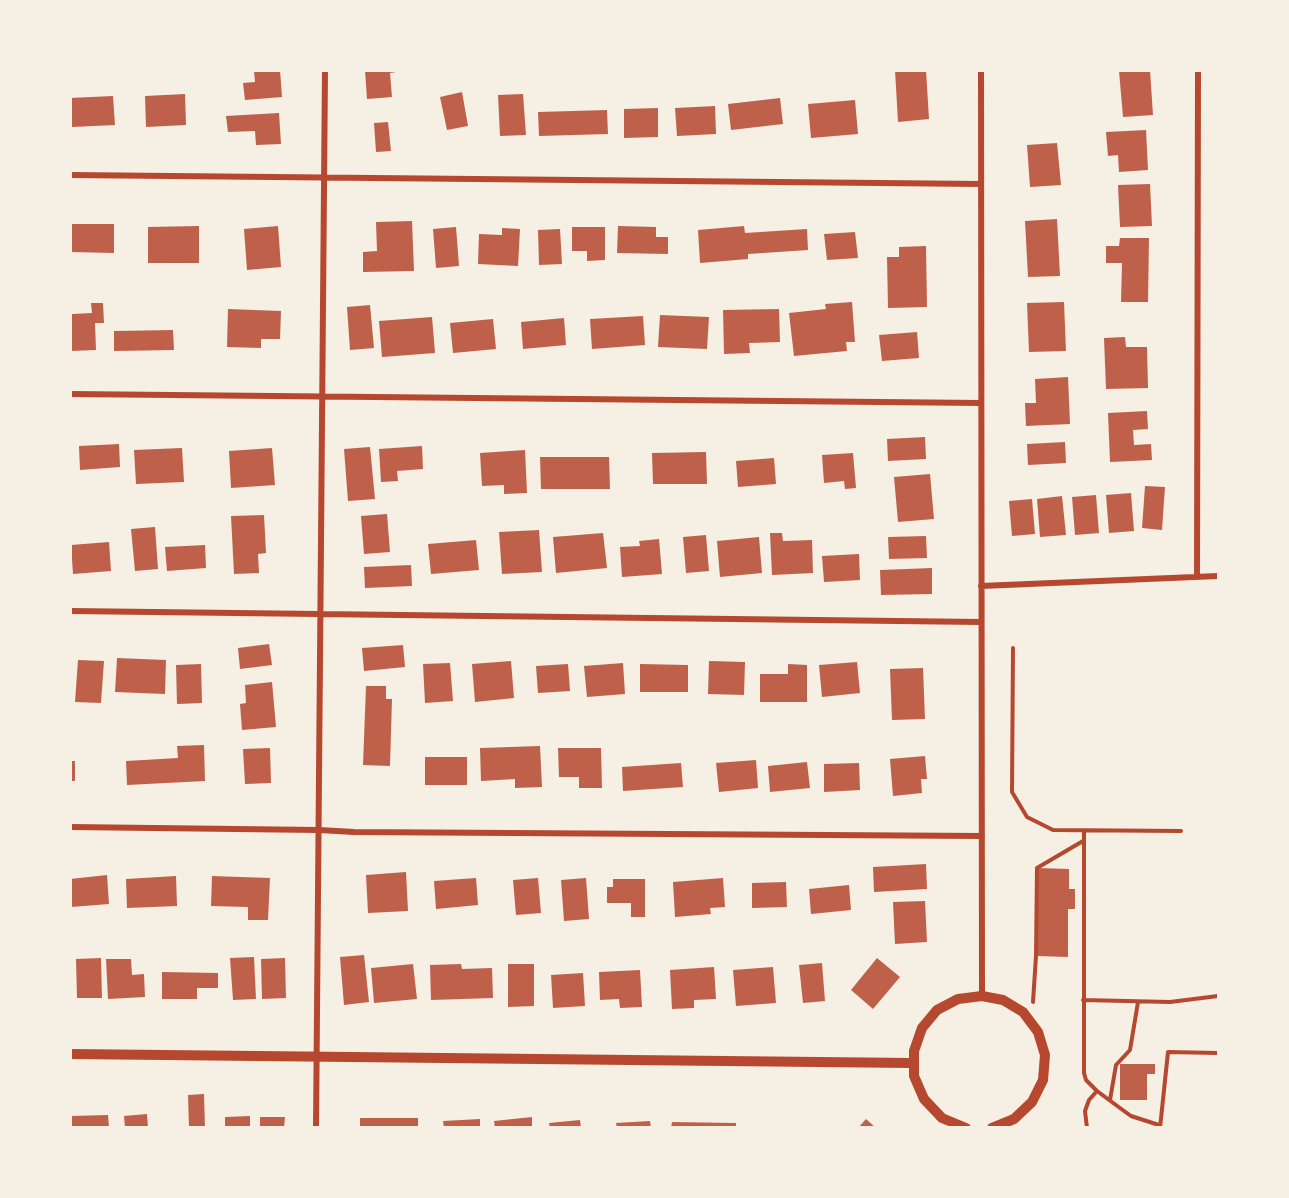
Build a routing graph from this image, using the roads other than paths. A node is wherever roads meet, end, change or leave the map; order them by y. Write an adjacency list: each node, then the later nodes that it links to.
1 (326, 70): 5 (street)
2 (981, 70): 6 (street)
3 (1198, 70): 11 (street)
4 (70, 175): 5 (street)
5 (324, 178): 6 (street); 8 (street)
6 (981, 184): 9 (street)
7 (70, 394): 8 (street)
8 (322, 396): 9 (street); 14 (street)
9 (981, 402): 12 (street)
10 (1218, 576): 11 (street)
11 (1197, 577): 12 (street)
12 (981, 586): 15 (street)
13 (70, 611): 14 (street)
14 (320, 615): 15 (street); 17 (street)
15 (981, 622): 18 (street)
16 (70, 827): 17 (street)
17 (319, 830): 18 (street); 21 (street)
18 (982, 836): 19 (street)
19 (982, 996): 22 (street); 25 (street)
20 (70, 1054): 21 (street)
21 (316, 1056): 22 (street); 23 (street)
22 (912, 1063): 24 (street)
23 (316, 1128)
24 (966, 1128)
25 (992, 1128)

